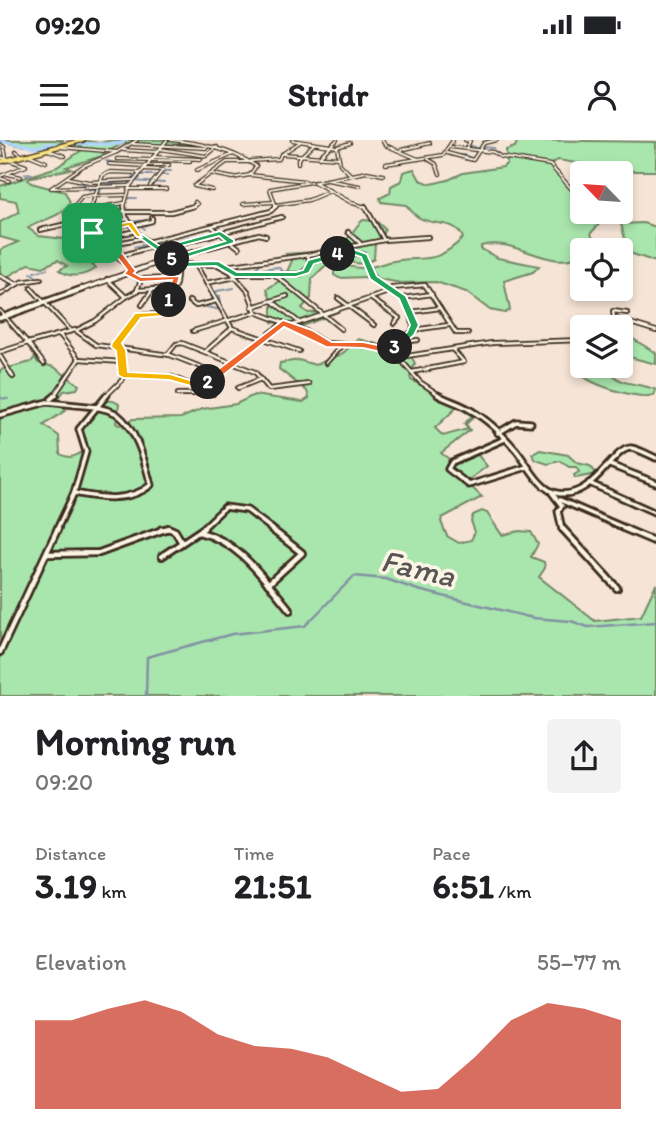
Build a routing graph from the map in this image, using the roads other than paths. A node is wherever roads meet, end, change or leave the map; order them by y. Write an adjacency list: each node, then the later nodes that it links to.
1 (83, 140): 19 (highway)
2 (137, 140): 16 (street)
3 (169, 140): 18 (street); 22 (street)
4 (292, 140): 12 (street)
5 (337, 140): 20 (street)
6 (382, 140): 28 (street)
7 (453, 140): 23 (street)
8 (460, 140): 11 (street)
9 (465, 140): 11 (street)
10 (497, 140): 29 (street)
11 (470, 141): 25 (street)
12 (300, 142): 17 (street); 37 (street)
13 (350, 143): 21 (street)
14 (430, 143): 28 (street)
15 (0, 144): 45 (street)
16 (133, 144): 18 (street); 27 (street)
17 (314, 144): 20 (street); 41 (street)
18 (161, 145): 22 (street); 24 (street)
19 (62, 146): 26 (highway); 32 (street)
20 (329, 146): 21 (street); 44 (street)
21 (337, 147): 46 (street)
22 (216, 148): 31 (street); 35 (street)
23 (451, 148): 25 (street); 36 (street)
24 (159, 149): 31 (street); 33 (street)
25 (466, 149): 29 (street)
26 (48, 150): 34 (highway); 40 (street)
27 (121, 150): 32 (street); 33 (street)
28 (400, 150): 38 (street)
29 (479, 150): 36 (street); 79 (street)
30 (16, 151): 39 (street)
31 (179, 151): 43 (street)
32 (117, 152): 71 (street)
33 (156, 152): 42 (street)
34 (28, 153): 39 (highway); 54 (street)
35 (235, 153): 55 (street); 61 (street)
36 (446, 153): 47 (street)
37 (282, 154): 41 (street); 55 (street)
38 (412, 155): 47 (street); 51 (street)
39 (23, 156): 45 (highway)
40 (65, 156)
41 (300, 156): 44 (street); 56 (street)
42 (153, 157): 43 (street); 52 (street)
43 (177, 157): 50 (street)
44 (319, 157): 46 (street)
45 (8, 158): 48 (highway); 62 (street)
46 (339, 158): 65 (street)
47 (427, 158): 51 (street); 66 (street)
48 (0, 159)
49 (117, 159): 52 (street)
50 (201, 159)
51 (418, 159): 58 (street)
52 (150, 161): 53 (street); 60 (street)
53 (190, 161)
54 (46, 162)
55 (250, 162): 64 (street); 67 (street)
56 (298, 163)
57 (109, 164): 60 (street)
58 (386, 164)
59 (169, 165): 60 (street)
60 (145, 167): 63 (street); 77 (street)
61 (198, 170)
62 (6, 173): 69 (street); 70 (street)
63 (140, 173): 73 (street); 75 (street)
64 (213, 174): 67 (street); 83 (street)
65 (350, 174): 68 (street); 72 (street)
66 (440, 174)
67 (250, 175): 76 (street)
68 (383, 176)
69 (0, 177): 74 (street)
70 (21, 177)
71 (66, 177): 75 (street); 80 (street)
72 (325, 179): 76 (street); 78 (street)
73 (132, 180): 75 (street); 81 (street)
74 (9, 181)
75 (99, 182): 80 (street)
76 (313, 182): 84 (street); 89 (street)
77 (150, 187)
78 (360, 187)
79 (570, 187)
80 (97, 188): 81 (street); 86 (street)
81 (128, 188): 82 (street); 85 (street)
82 (166, 189)
83 (212, 190)
84 (331, 190): 89 (street); 110 (street)
85 (125, 195): 86 (street); 88 (street)
86 (94, 196): 91 (street); 92 (street)
87 (195, 202): 93 (street)
88 (124, 203): 92 (street); 93 (street)
89 (275, 203): 90 (street); 99 (street)
90 (243, 204)
91 (75, 205)
92 (89, 211): 94 (street); 97 (street)
93 (125, 212): 97 (street); 98 (street)
94 (66, 215)
95 (282, 217): 105 (street)
96 (152, 218): 98 (street)
97 (88, 219): 100 (street); 101 (street)
98 (130, 223): 100 (street); 102 (street); 104 (street)
99 (211, 226): 105 (street); 112 (street)
100 (89, 228): 104 (street)
101 (40, 230)
102 (136, 231): 108 (street); 109 (street)
103 (348, 232): 113 (street)
104 (92, 233): 108 (street)
105 (220, 233): 111 (street); 118 (street)
106 (266, 236): 111 (street)
107 (428, 237): 110 (street)
108 (98, 238): 114 (street); 115 (street)
109 (142, 238): 112 (street); 115 (street)
110 (384, 240): 113 (street)
111 (231, 241): 117 (street); 122 (street)
112 (147, 242): 116 (street)
113 (360, 243): 120 (street)
114 (71, 244)
115 (105, 244): 119 (street); 121 (street)
116 (154, 246): 118 (street); 121 (street)
117 (239, 248)
118 (159, 249): 122 (street)
119 (84, 250)
120 (308, 255): 123 (street); 126 (street)
121 (120, 256): 127 (street)
122 (171, 258): 124 (street); 127 (street)
123 (311, 262): 128 (street); 140 (street)
124 (177, 264): 125 (street); 131 (street)
125 (196, 265): 126 (street); 135 (street)
126 (223, 266): 130 (street)
127 (129, 272): 133 (street); 134 (street)
128 (274, 274): 130 (street); 161 (street)
129 (0, 276): 136 (street)
130 (236, 276): 135 (street); 155 (street)
131 (177, 278): 134 (street); 138 (street)
132 (41, 279): 136 (street)
133 (107, 279): 145 (street); 149 (street)
134 (140, 279): 141 (street)
135 (206, 283): 151 (street)
136 (17, 284): 143 (street)
137 (31, 288): 149 (street)
138 (174, 288): 139 (street); 185 (street)
139 (153, 289): 141 (street); 153 (street)
140 (393, 289): 142 (street); 147 (street); 148 (street)
141 (135, 292): 145 (street)
142 (432, 293): 148 (street); 156 (street)
143 (0, 295)
144 (287, 296): 152 (street)
145 (126, 297): 173 (street)
146 (338, 298): 154 (street)
147 (370, 298): 154 (street); 167 (street)
148 (403, 298): 159 (street)
149 (44, 301): 162 (street); 173 (street)
150 (189, 301): 151 (street)
151 (216, 301): 163 (street)
152 (272, 301): 155 (street); 165 (street)
153 (142, 305)
154 (348, 306): 161 (street); 166 (street)
155 (252, 307): 158 (street)
156 (440, 307): 159 (street); 168 (street)
157 (0, 311): 162 (street)
158 (256, 312): 163 (street); 164 (street)
159 (411, 312): 172 (street)
160 (627, 313): 175 (street)
161 (324, 315): 165 (street); 171 (street)
162 (2, 317): 182 (street)
163 (227, 321): 170 (street); 174 (street)
164 (283, 323): 169 (street); 178 (street)
165 (300, 323): 169 (street)
166 (374, 324)
167 (394, 324)
168 (449, 325): 172 (street); 176 (street)
169 (291, 326): 183 (street)
170 (232, 328): 178 (street); 186 (street)
171 (341, 329)
172 (413, 330): 181 (street)
173 (73, 331): 177 (street); 185 (street)
174 (193, 331)
175 (656, 331)
176 (468, 333)
177 (60, 335): 182 (street); 192 (street)
178 (262, 339): 187 (street); 194 (street)
179 (418, 340): 181 (street)
180 (570, 340): 184 (street)
181 (401, 342): 188 (street)
182 (28, 343): 189 (street); 196 (street)
183 (341, 346): 188 (street); 195 (street)
184 (453, 349): 191 (street); 197 (street)
185 (121, 350): 190 (street); 193 (street)
186 (206, 351): 190 (street); 194 (street)
187 (299, 351)
188 (390, 351): 191 (street)
189 (0, 354): 200 (street)
190 (168, 355): 198 (street)
191 (400, 357): 197 (street)
192 (79, 359): 193 (street); 206 (street)
193 (122, 362): 199 (street)
194 (233, 362): 198 (street); 201 (street)
195 (326, 363)
196 (44, 364)
197 (412, 372): 210 (street)
198 (219, 374): 203 (street)
199 (123, 375): 203 (street); 207 (street)
200 (13, 377)
201 (261, 379): 202 (street); 204 (street)
202 (309, 384)
203 (201, 387): 205 (street)
204 (238, 388)
205 (178, 394)
206 (49, 400): 207 (street); 208 (street)
207 (96, 407): 218 (street); 218 (street)
208 (0, 415)
209 (531, 424): 210 (street)
210 (498, 433): 211 (street)
211 (505, 439): 214 (street); 214 (street)
212 (656, 457): 213 (street)
213 (610, 465): 215 (street); 216 (street)
214 (527, 467): 217 (street)
215 (589, 483): 217 (street); 220 (street)
216 (656, 483)
217 (551, 492): 219 (street)
218 (74, 493): 224 (street)
219 (560, 500): 223 (street); 227 (street)
220 (656, 513)
221 (199, 532): 222 (street); 226 (street); 226 (street)
222 (181, 541): 224 (street); 225 (street)
223 (656, 542)
224 (48, 554): 229 (street)
225 (162, 556)
226 (268, 584): 228 (street)
227 (617, 589)
228 (290, 610)
229 (0, 652)

